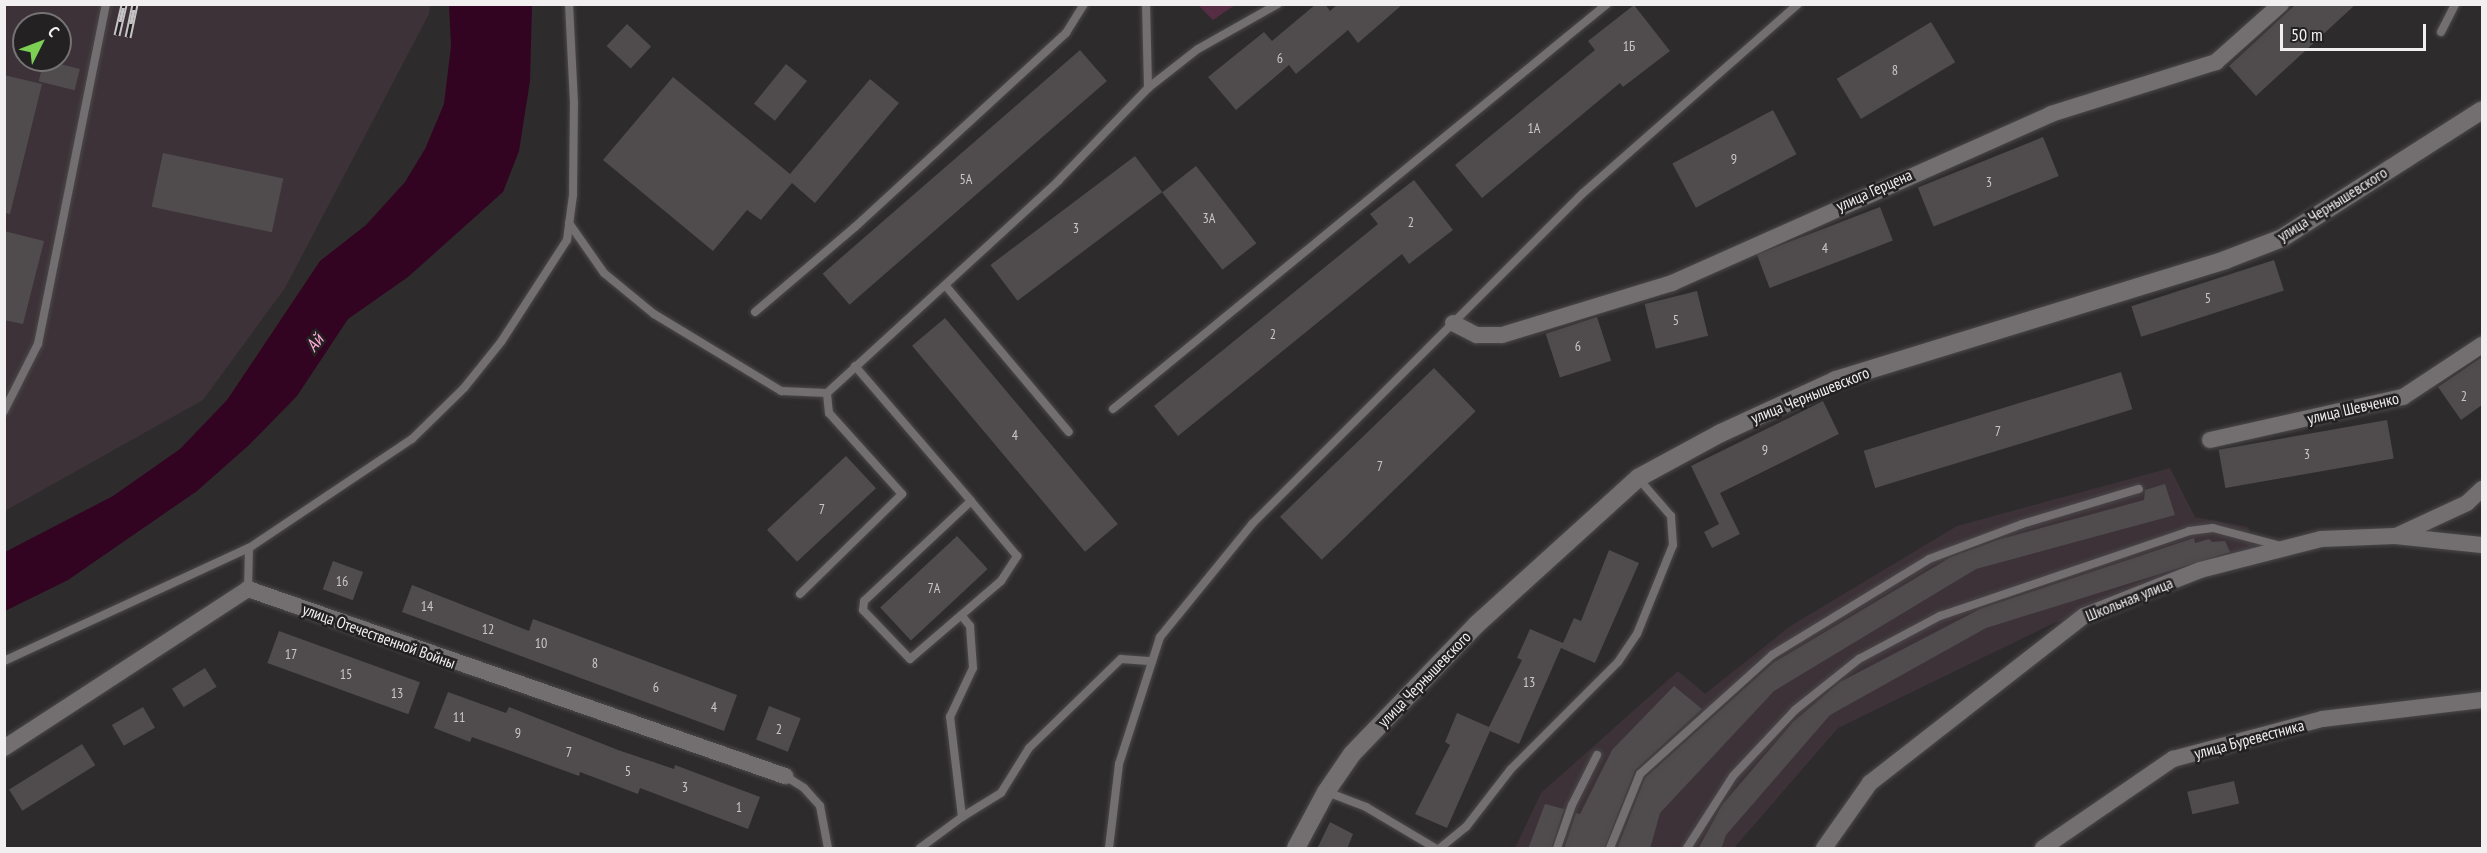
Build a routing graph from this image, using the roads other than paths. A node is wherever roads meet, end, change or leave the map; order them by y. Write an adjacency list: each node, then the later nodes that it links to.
1 (106, 4): 21 (lane)
2 (569, 4): 13 (lane)
3 (1084, 4): 15 (lane)
4 (1146, 4): 11 (lane)
5 (1278, 4): 11 (lane)
6 (1606, 4): 20 (lane)
7 (1798, 4): 16 (lane)
8 (2281, 4): 16 (street, улица Герцена)
9 (2455, 4): 10 (lane)
10 (2441, 32)
11 (1148, 88): 14 (lane)
12 (2482, 110): 24 (main road, улица Чернышевского)
13 (569, 223): 19 (lane); 31 (lane)
14 (945, 285): 18 (lane); 22 (lane)
15 (755, 312)
16 (1453, 323): 36 (lane)
17 (2482, 345): 23 (street, улица Шевченко)
18 (855, 366): 19 (lane); 27 (lane)
19 (827, 393): 33 (lane)
20 (1113, 409)
21 (4, 411)
22 (1069, 432)
23 (2210, 440)
24 (1638, 478): 41 (main road, улица Чернышевского); 48 (lane)
25 (2139, 489): 50 (lane)
26 (2482, 489): 28 (street)
27 (971, 501): 34 (lane); 34 (lane)
28 (2395, 536): 29 (street, Школьная улица); 30 (street, Школьная улица)
29 (2321, 539): 51 (lane); 52 (street, Школьная улица)
30 (2482, 544)
31 (249, 548): 32 (lane); 35 (lane)
32 (248, 589): 38 (street); 40 (street, улица Отечественной Войны)
33 (800, 594)
34 (961, 615): 42 (lane)
35 (4, 661)
36 (1152, 661): 42 (lane); 45 (lane)
37 (2482, 700): 53 (street, улица Буревестника)
38 (4, 748)
39 (1597, 755): 49 (lane)
40 (784, 776): 43 (lane)
41 (1326, 792): 46 (main road, улица Чернышевского); 47 (lane)
42 (963, 817): 44 (lane)
43 (828, 849)
44 (920, 849)
45 (1109, 849)
46 (1296, 849)
47 (1435, 849)
48 (1440, 849)
49 (1557, 849)
50 (1610, 849)
51 (1687, 849)
52 (1824, 849)
53 (2043, 849)

